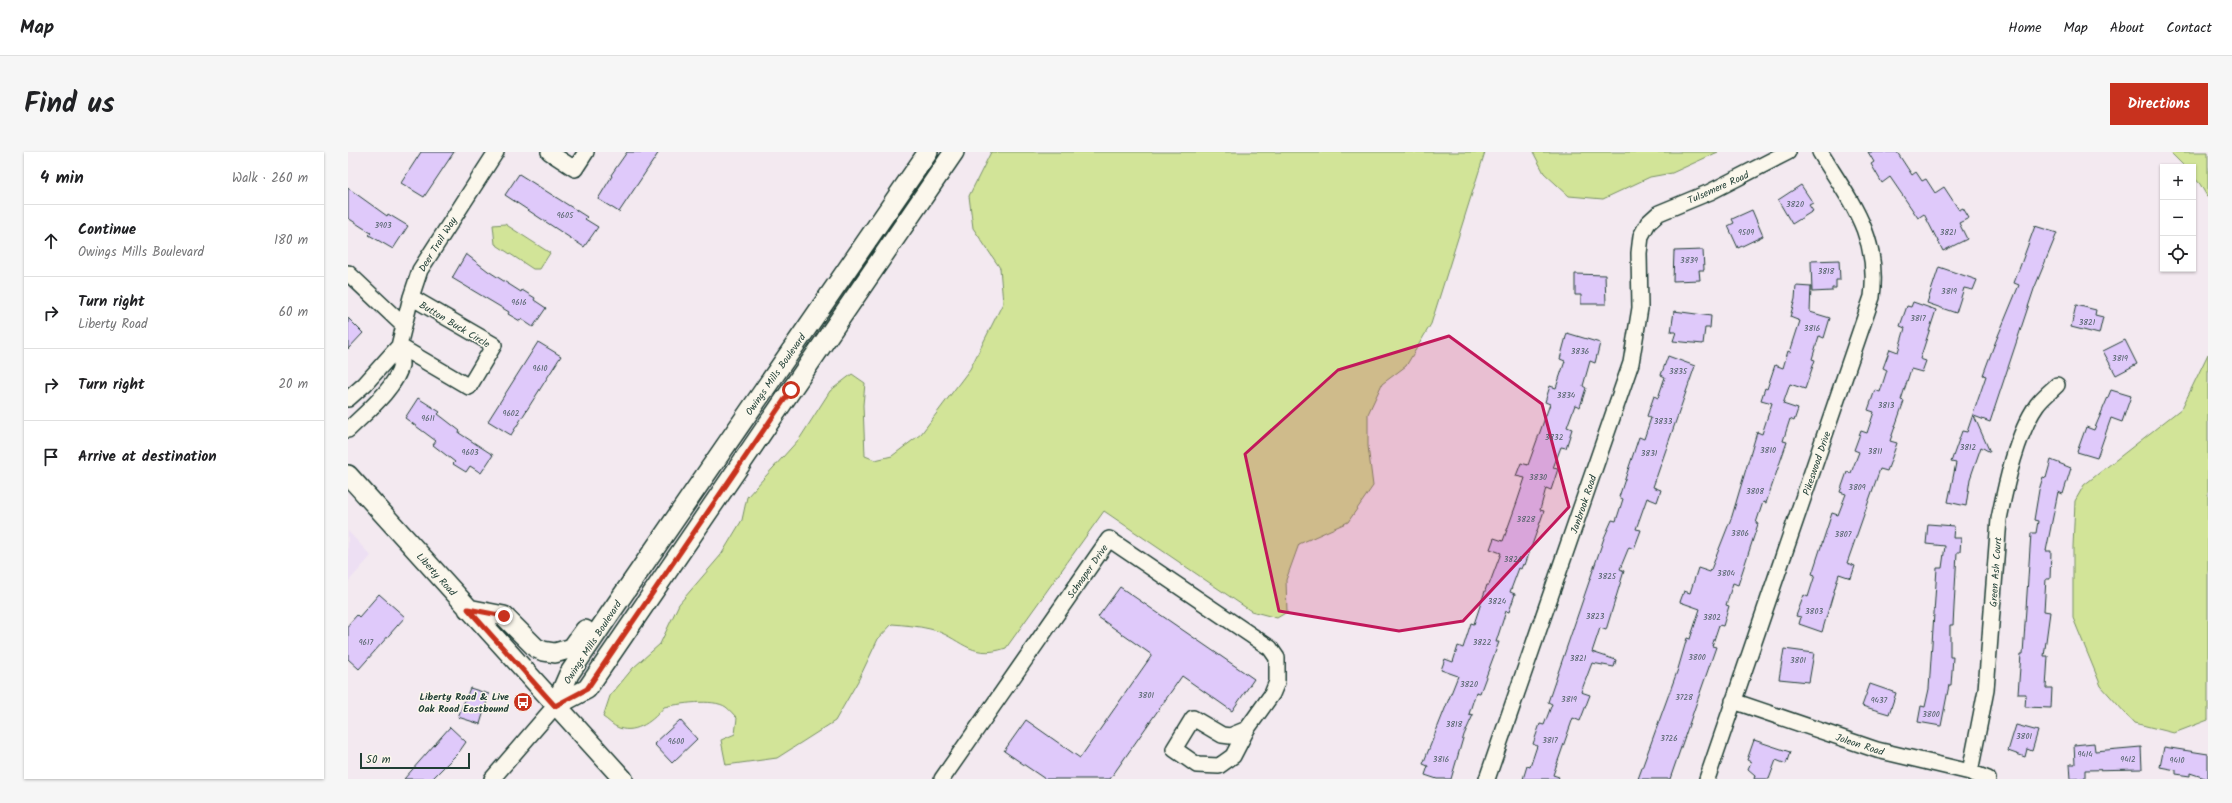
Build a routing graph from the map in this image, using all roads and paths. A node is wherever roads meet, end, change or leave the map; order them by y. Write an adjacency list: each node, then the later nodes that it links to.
1 (496, 152): 10 (street, Deer Trail Way)
2 (549, 152): 3 (street)
3 (586, 152)
4 (928, 152): 18 (main road, Owings Mills Boulevard)
5 (954, 152): 20 (main road, Owings Mills Boulevard)
6 (1788, 152): 8 (street, Tulsemere Road)
7 (1820, 152): 19 (street, Pikeswood Drive)
8 (1648, 223): 26 (street, Janbrook Road)
9 (348, 273): 11 (street)
10 (411, 297): 11 (street, Deer Trail Way); 12 (street, Button Buck Circle)
11 (404, 326): 12 (street, Deer Trail Way)
12 (399, 346): 14 (street, Deer Trail Way); 15 (street, Deer Trail Way)
13 (2057, 385): 22 (street, Green Ash Court)
14 (348, 399)
15 (348, 430)
16 (348, 475): 17 (main road, Liberty Road)
17 (468, 609): 18 (main road); 20 (main road, Liberty Road)
18 (609, 615): 20 (main road, Owings Mills Boulevard)
19 (1733, 701): 22 (street, Joleon Road); 27 (street, Pikeswood Drive)
20 (555, 706): 23 (street); 24 (main road, Liberty Road)
21 (1247, 729): 21 (street, Schnaper Drive); 25 (street, Schnaper Drive)
22 (1970, 772): 28 (street, Joleon Road)
23 (492, 779)
24 (623, 779)
25 (942, 779)
26 (1487, 779)
27 (1706, 779)
28 (1988, 779)

